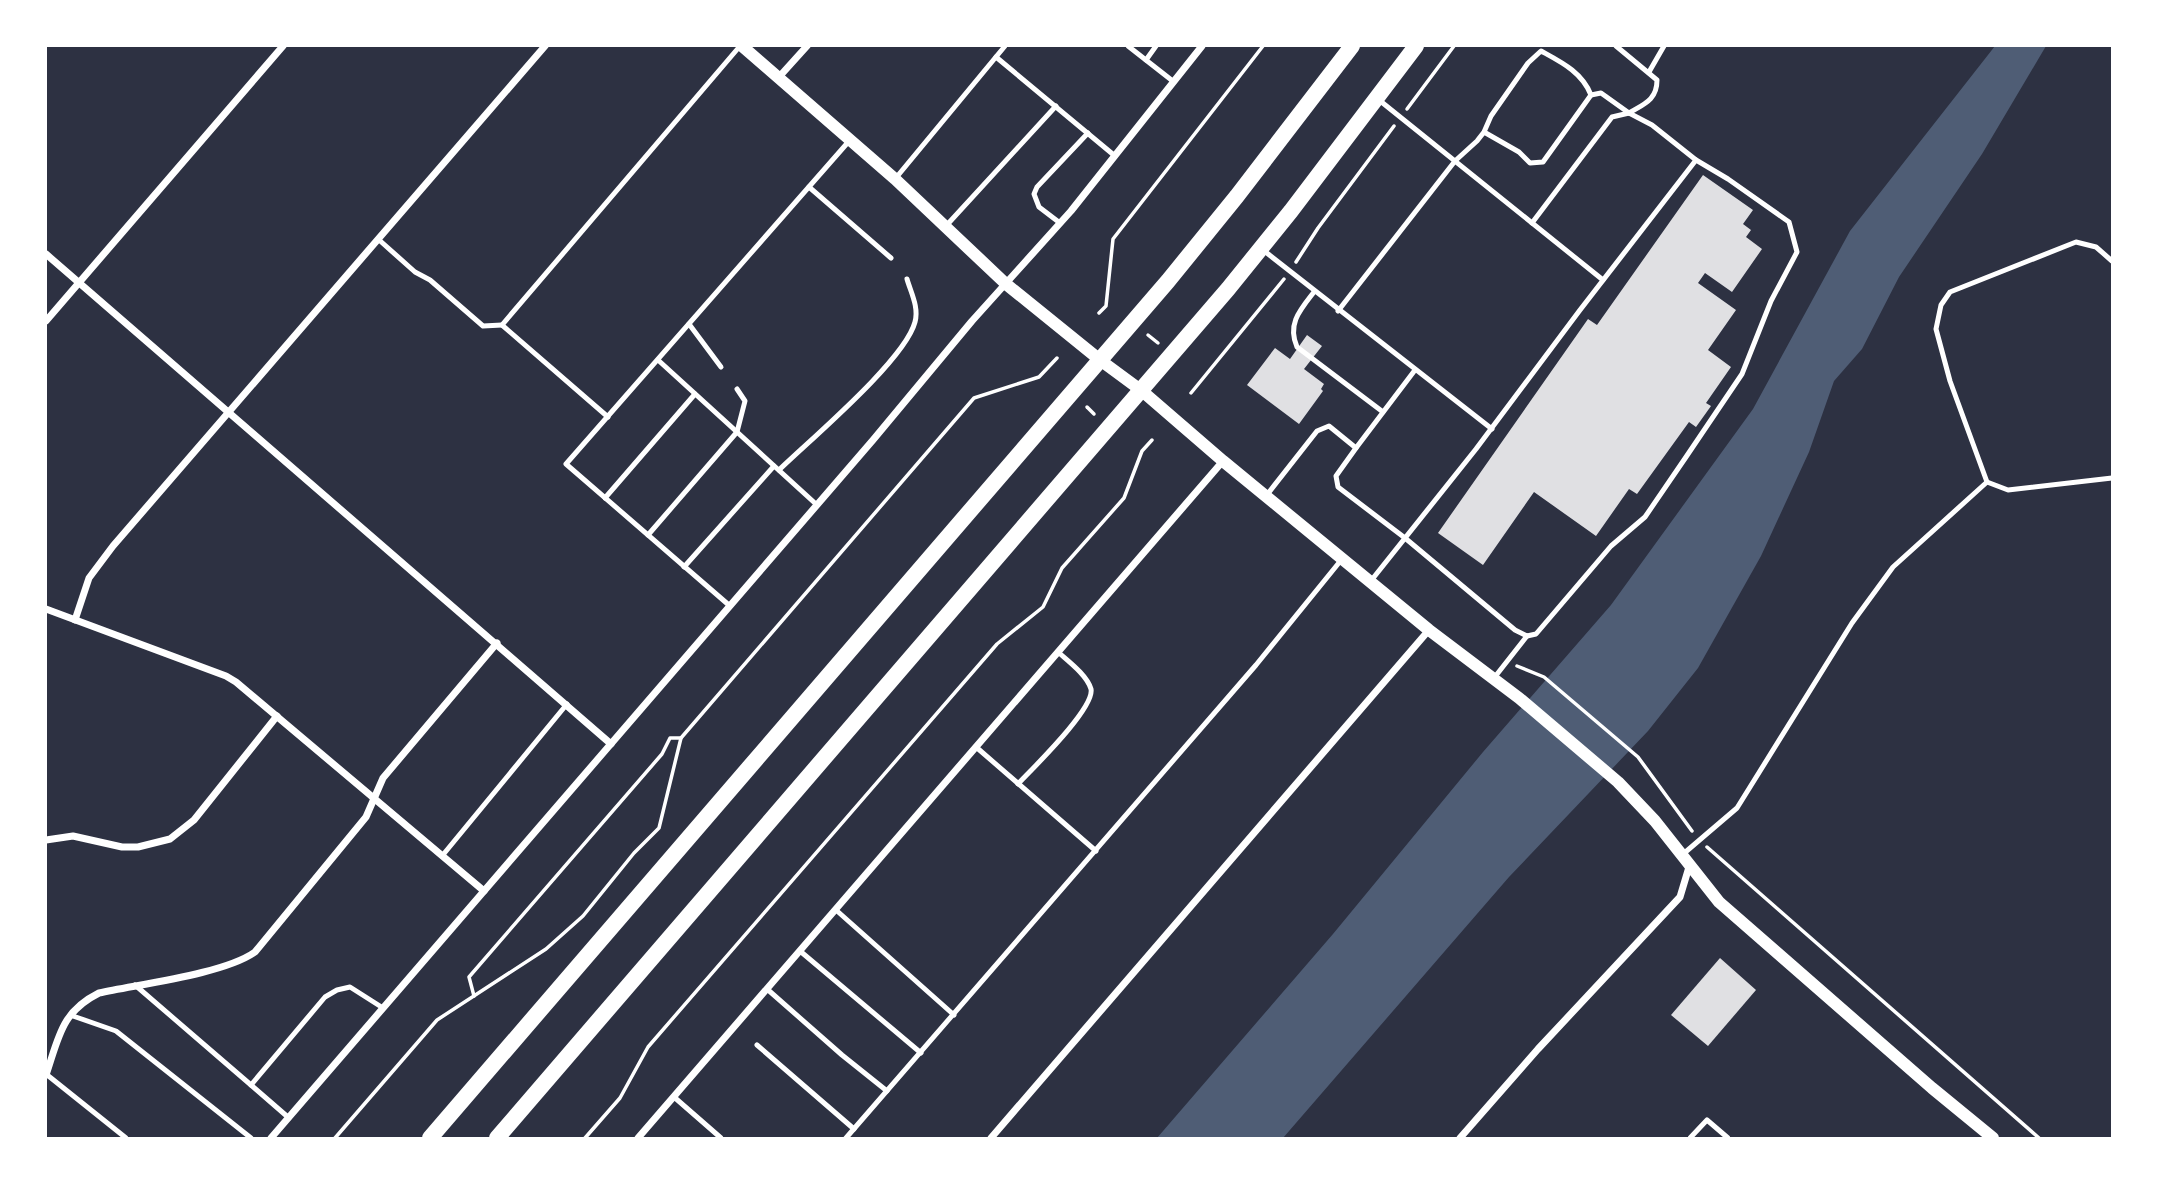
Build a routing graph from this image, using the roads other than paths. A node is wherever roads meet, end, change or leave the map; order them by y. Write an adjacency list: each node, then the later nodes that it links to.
1 (284, 46): 40 (street)
2 (545, 46): 33 (street)
3 (741, 46): 16 (street); 46 (lane)
4 (807, 46): 16 (street)
5 (1005, 46): 13 (lane)
6 (1128, 46): 14 (lane)
7 (1156, 46): 14 (lane)
8 (1202, 46): 17 (street)
9 (1352, 46): 48 (main road)
10 (1416, 46): 19 (main road)
11 (1616, 46): 15 (lane)
12 (1664, 46): 15 (lane)
13 (996, 57): 20 (lane); 28 (lane)
14 (1146, 60): 17 (lane)
15 (1648, 72): 21 (lane)
16 (779, 77): 24 (street)
17 (1174, 82): 25 (street)
18 (1591, 94): 21 (lane); 22 (lane); 22 (lane)
19 (1377, 98): 27 (lane); 34 (main road)
20 (1056, 106): 23 (lane); 32 (lane)
21 (1629, 113): 26 (lane); 31 (lane)
22 (1484, 132): 27 (lane)
23 (1088, 133): 25 (lane); 30 (lane)
24 (850, 140): 28 (street); 29 (lane)
25 (1115, 156): 30 (street)
26 (1696, 160): 39 (lane); 76 (lane)
27 (1455, 161): 31 (lane); 43 (lane)
28 (895, 179): 32 (street)
29 (808, 187): 36 (lane); 45 (lane)
30 (1060, 223): 41 (street)
31 (1532, 223): 39 (lane)
32 (945, 227): 41 (street)
33 (378, 239): 46 (lane); 54 (street)
34 (1261, 248): 42 (lane); 52 (main road)
35 (46, 254): 40 (street)
36 (891, 258)
37 (2112, 261): 63 (lane)
38 (907, 279): 61 (lane)
39 (1603, 281): 57 (lane)
40 (79, 282): 44 (street); 54 (street)
41 (1006, 284): 48 (street); 66 (street)
42 (1314, 292): 43 (lane); 55 (lane)
43 (1338, 311): 50 (lane)
44 (46, 321)
45 (689, 324): 47 (lane); 49 (lane)
46 (502, 325): 56 (lane)
47 (658, 360): 53 (lane); 56 (lane)
48 (1100, 360): 52 (street); 110 (main road)
49 (721, 368)
50 (1415, 370): 55 (lane); 57 (lane)
51 (737, 388): 58 (lane)
52 (1142, 391): 60 (street); 111 (main road)
53 (695, 394): 58 (lane); 65 (lane)
54 (228, 412): 74 (street); 77 (street)
55 (1383, 412): 59 (lane)
56 (608, 417): 65 (lane)
57 (1492, 429): 68 (lane)
58 (737, 432): 61 (lane); 67 (lane)
59 (1356, 448): 64 (lane); 68 (lane)
60 (1223, 461): 64 (street); 78 (street)
61 (776, 468): 66 (lane); 70 (lane)
62 (2112, 478): 63 (lane)
63 (1987, 482): 88 (lane)
64 (1266, 496): 69 (street)
65 (605, 498): 67 (lane)
66 (817, 505): 72 (street)
67 (648, 535): 70 (lane)
68 (1405, 538): 71 (lane); 76 (lane)
69 (1342, 559): 71 (street); 87 (lane)
70 (684, 567): 72 (lane)
71 (1370, 582): 75 (street)
72 (730, 607): 82 (street)
73 (46, 609): 74 (street)
74 (75, 620): 81 (street)
75 (1429, 630): 79 (street); 115 (street)
76 (1527, 636): 79 (lane)
77 (497, 643): 80 (street); 85 (street)
78 (1058, 652): 83 (street); 84 (lane)
79 (1494, 678): 88 (street)
80 (567, 704): 82 (street); 89 (lane)
81 (278, 716): 85 (street); 86 (street)
82 (611, 744): 91 (street)
83 (976, 747): 84 (lane); 92 (street)
84 (1018, 784): 87 (lane)
85 (375, 799): 89 (street); 94 (street)
86 (46, 840)
87 (1096, 850): 98 (lane)
88 (1682, 855): 90 (street)
89 (442, 856): 91 (street)
90 (1689, 867): 116 (street); 119 (street)
91 (484, 891): 96 (street)
92 (836, 910): 93 (street); 98 (lane)
93 (800, 951): 95 (street); 100 (lane)
94 (135, 985): 97 (street); 102 (lane)
95 (767, 989): 103 (lane); 104 (street)
96 (383, 1008): 102 (lane); 105 (street)
97 (69, 1015): 101 (street); 108 (lane)
98 (954, 1015): 100 (lane)
99 (757, 1045): 106 (lane)
100 (920, 1053): 103 (lane)
101 (46, 1075): 107 (lane)
102 (251, 1085): 105 (lane)
103 (887, 1091): 106 (lane)
104 (674, 1097): 112 (street); 113 (lane)
105 (289, 1118): 109 (street)
106 (854, 1129): 114 (lane)
107 (126, 1139)
108 (251, 1139)
109 (271, 1139)
110 (430, 1139)
111 (498, 1139)
112 (638, 1139)
113 (721, 1139)
114 (846, 1139)
115 (991, 1139)
116 (1460, 1139)
117 (1690, 1139): 118 (lane)
118 (1728, 1139)
119 (1993, 1139)

